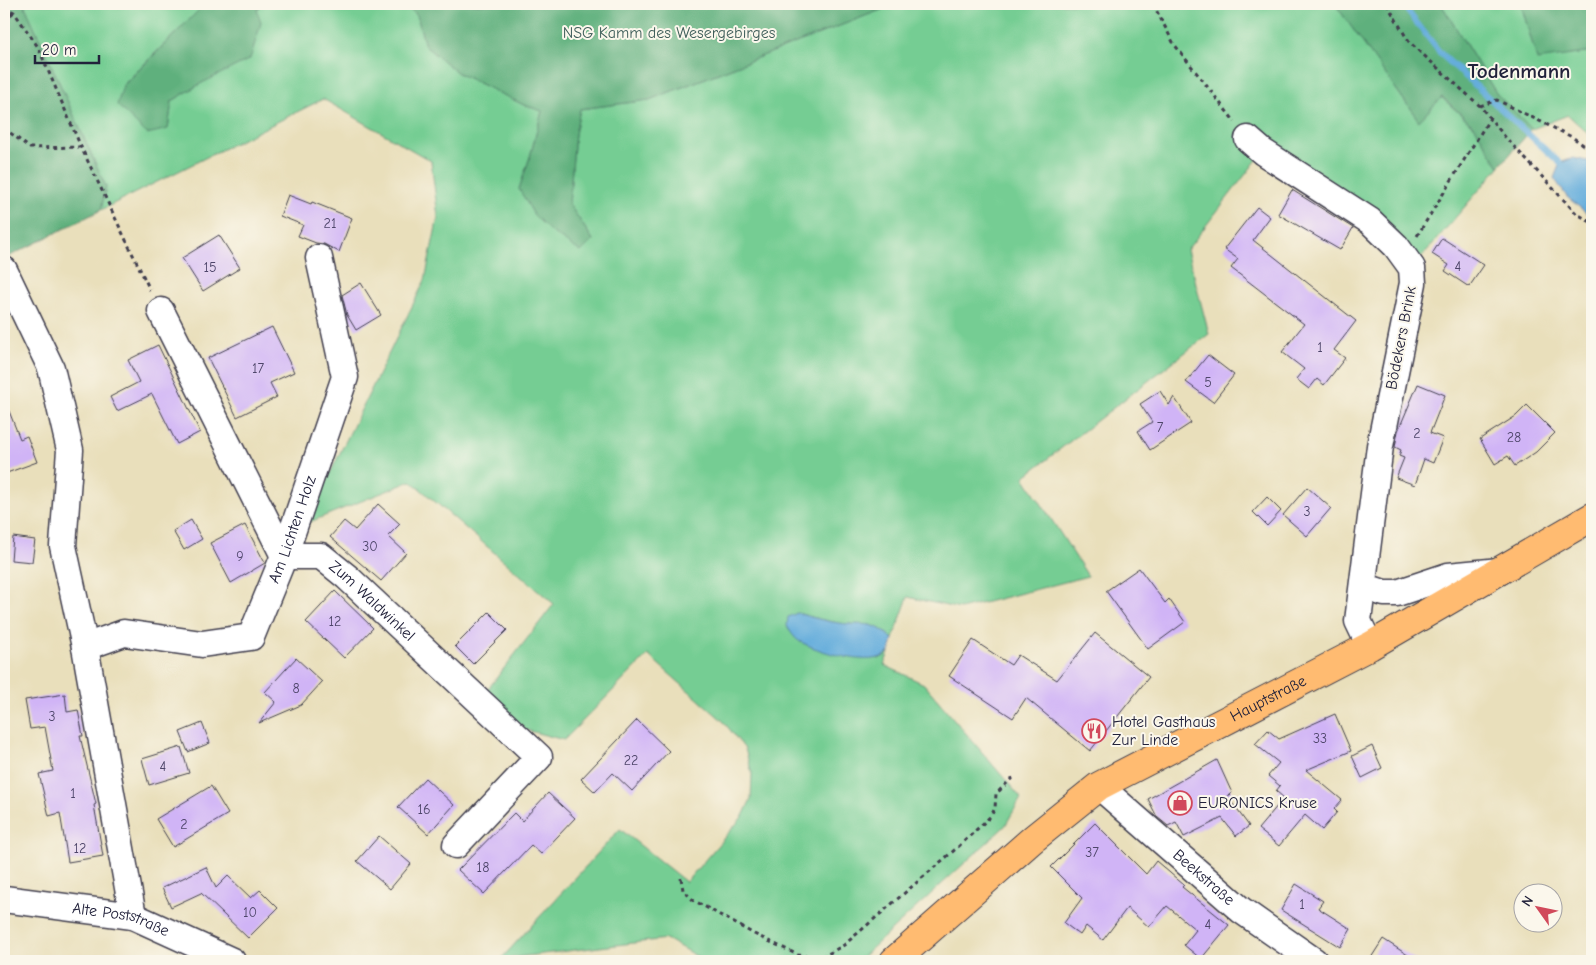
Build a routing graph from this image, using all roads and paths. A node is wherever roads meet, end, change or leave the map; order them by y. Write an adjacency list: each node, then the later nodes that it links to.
1 (1153, 4): 9 (path)
2 (1387, 4): 6 (path)
3 (4, 7): 4 (path)
4 (14, 12): 5 (path); 10 (path)
5 (4, 20)
6 (1480, 106): 7 (path); 11 (path)
7 (1490, 118): 12 (path); 13 (path)
8 (4, 128): 10 (path)
9 (1248, 139): 13 (street, Bödekers Brink)
10 (81, 147): 16 (path)
11 (1592, 152)
12 (1592, 223)
13 (1404, 257): 20 (street, Bödekers Brink)
14 (318, 258): 18 (street, Am Lichten Holz)
15 (4, 270): 22 (street)
16 (161, 311): 18 (street)
17 (1592, 517): 19 (main road, Hauptstraße)
18 (284, 556): 22 (street, Am Lichten Holz); 25 (street, Zum Waldwinkel)
19 (1501, 571): 20 (street); 21 (main road, Hauptstraße)
20 (1363, 586): 21 (street, Bödekers Brink)
21 (1370, 646): 24 (main road, Hauptstraße)
22 (85, 647): 28 (street)
23 (1018, 777): 26 (path)
24 (1099, 786): 30 (main road, Hauptstraße); 31 (street, Beekstraße)
25 (456, 845)
26 (681, 878)
27 (4, 899): 28 (street, Alte Poststraße)
28 (133, 916): 29 (street, Alte Poststraße)
29 (232, 961)
30 (894, 961)
31 (1314, 961)

